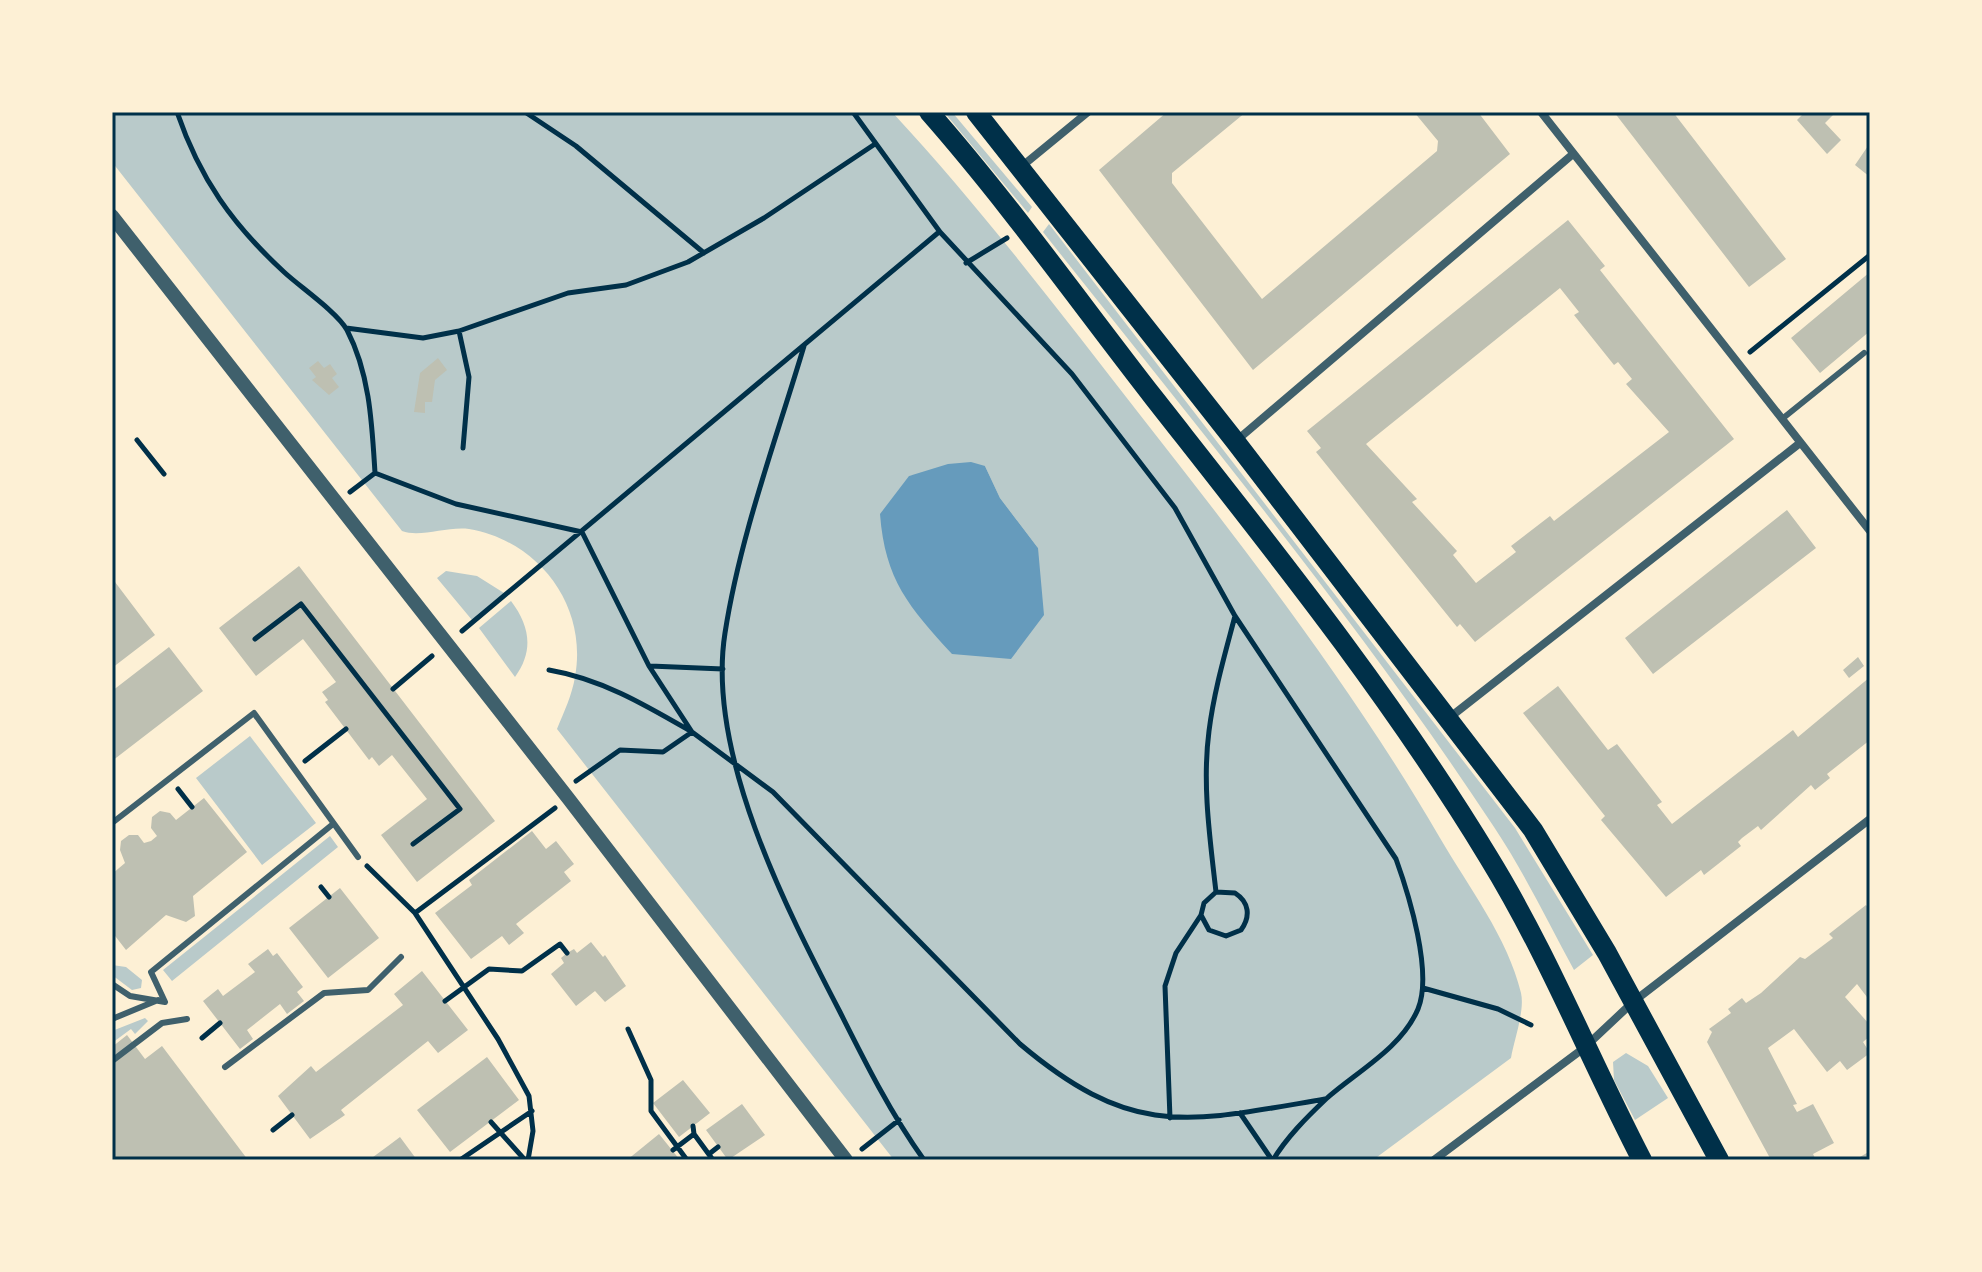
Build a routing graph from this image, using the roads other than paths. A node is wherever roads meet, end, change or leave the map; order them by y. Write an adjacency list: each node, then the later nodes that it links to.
1 (929, 112): 24 (main road)
2 (976, 112): 6 (main road)
3 (1088, 112): 6 (street)
4 (1541, 112): 5 (street)
5 (1573, 154): 9 (street); 10 (street)
6 (1021, 168): 10 (main road)
7 (112, 216): 27 (street)
8 (1864, 353): 9 (lane)
9 (1782, 419): 11 (street)
10 (1235, 441): 13 (main road)
11 (1800, 443): 12 (street); 13 (street)
12 (1870, 531)
13 (1449, 718): 21 (main road)
14 (1870, 819): 21 (street)
15 (112, 823): 16 (lane)
16 (333, 824): 17 (lane); 20 (lane)
17 (358, 857)
18 (401, 957): 26 (lane)
19 (112, 984): 20 (lane)
20 (162, 1001): 22 (lane)
21 (1633, 1002): 24 (street); 30 (main road)
22 (112, 1019)
23 (187, 1019): 25 (lane)
24 (1584, 1048): 28 (street); 29 (main road)
25 (112, 1061)
26 (225, 1067)
27 (852, 1156)
28 (1434, 1160)
29 (1642, 1160)
30 (1719, 1160)

